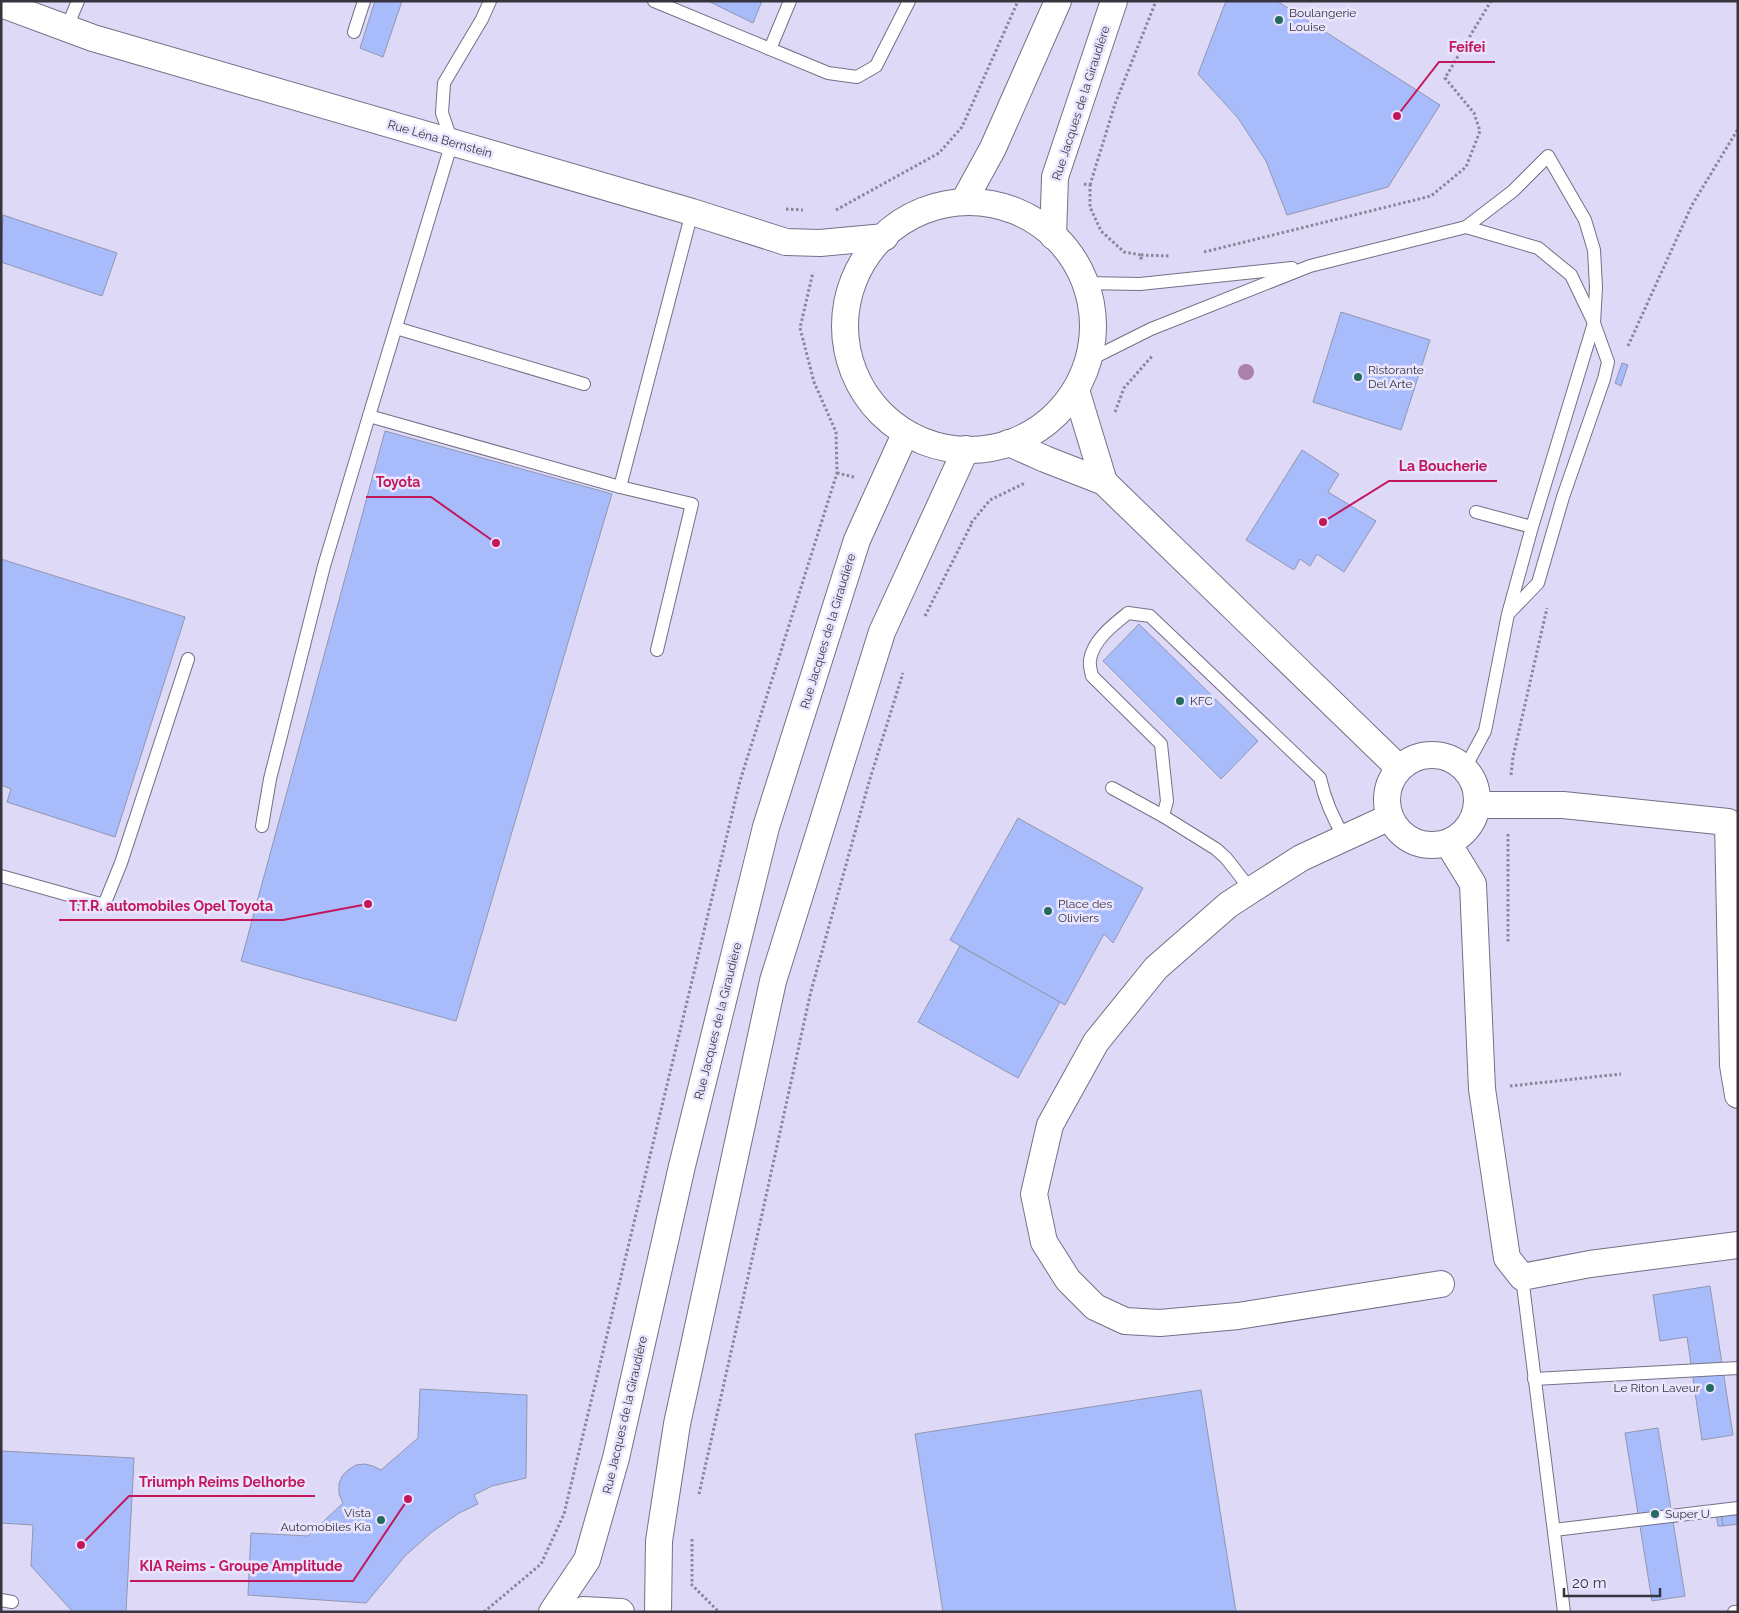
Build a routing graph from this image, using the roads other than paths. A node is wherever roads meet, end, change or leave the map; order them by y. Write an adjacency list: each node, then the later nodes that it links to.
1 (78, 1): 10 (lane)
2 (364, 1): 11 (lane)
3 (490, 1): 13 (lane)
4 (654, 1): 12 (lane)
5 (790, 1): 12 (lane)
6 (909, 1): 12 (lane)
7 (1058, 1): 14 (street)
8 (1114, 1): 17 (street, Rue Jacques de la Giraudière)
9 (1, 4): 10 (street, Rue Léna Bernstein)
10 (67, 27): 13 (street, Rue Léna Bernstein)
11 (354, 32)
12 (770, 49)
13 (452, 142): 15 (street, Rue Léna Bernstein); 22 (lane)
14 (964, 201): 17 (street); 18 (street)
15 (692, 212): 18 (street, Rue Léna Bernstein); 31 (lane)
16 (1466, 227): 19 (lane); 21 (lane); 21 (lane)
17 (1053, 236): 20 (street)
18 (884, 237): 27 (street)
19 (1310, 266): 20 (lane); 23 (lane)
20 (1085, 283): 23 (street)
21 (1594, 323): 33 (lane); 34 (lane)
22 (396, 328): 24 (lane); 26 (lane)
23 (1087, 361): 25 (street)
24 (584, 384)
25 (1076, 390): 28 (street); 30 (street)
26 (369, 416): 31 (lane); 43 (lane)
27 (905, 434): 29 (street); 56 (street, Rue Jacques de la Giraudière)
28 (1009, 443): 29 (street); 30 (street)
29 (966, 449): 59 (street)
30 (1104, 482): 37 (street)
31 (620, 487): 35 (lane)
32 (1476, 512): 33 (lane)
33 (1532, 528): 34 (lane)
34 (1508, 614): 38 (lane)
35 (657, 650)
36 (188, 659): 46 (lane)
37 (1399, 768): 38 (street); 42 (street)
38 (1465, 768): 40 (street)
39 (1112, 788): 41 (lane)
40 (1478, 806): 45 (street); 48 (street)
41 (1163, 816): 44 (lane); 47 (lane)
42 (1390, 817): 44 (street); 45 (street)
43 (262, 826)
44 (1345, 838): 47 (street)
45 (1448, 843): 50 (street)
46 (1, 876)
47 (1251, 890): 51 (street)
48 (1738, 1094)
49 (1738, 1246): 50 (street)
50 (1522, 1277): 53 (lane)
51 (1442, 1284)
52 (1738, 1368): 53 (lane)
53 (1534, 1379): 55 (lane)
54 (1738, 1508): 55 (lane)
55 (1554, 1530): 60 (lane)
56 (552, 1612)
57 (578, 1612): 58 (street)
58 (621, 1612)
59 (658, 1612)
60 (1564, 1612)

